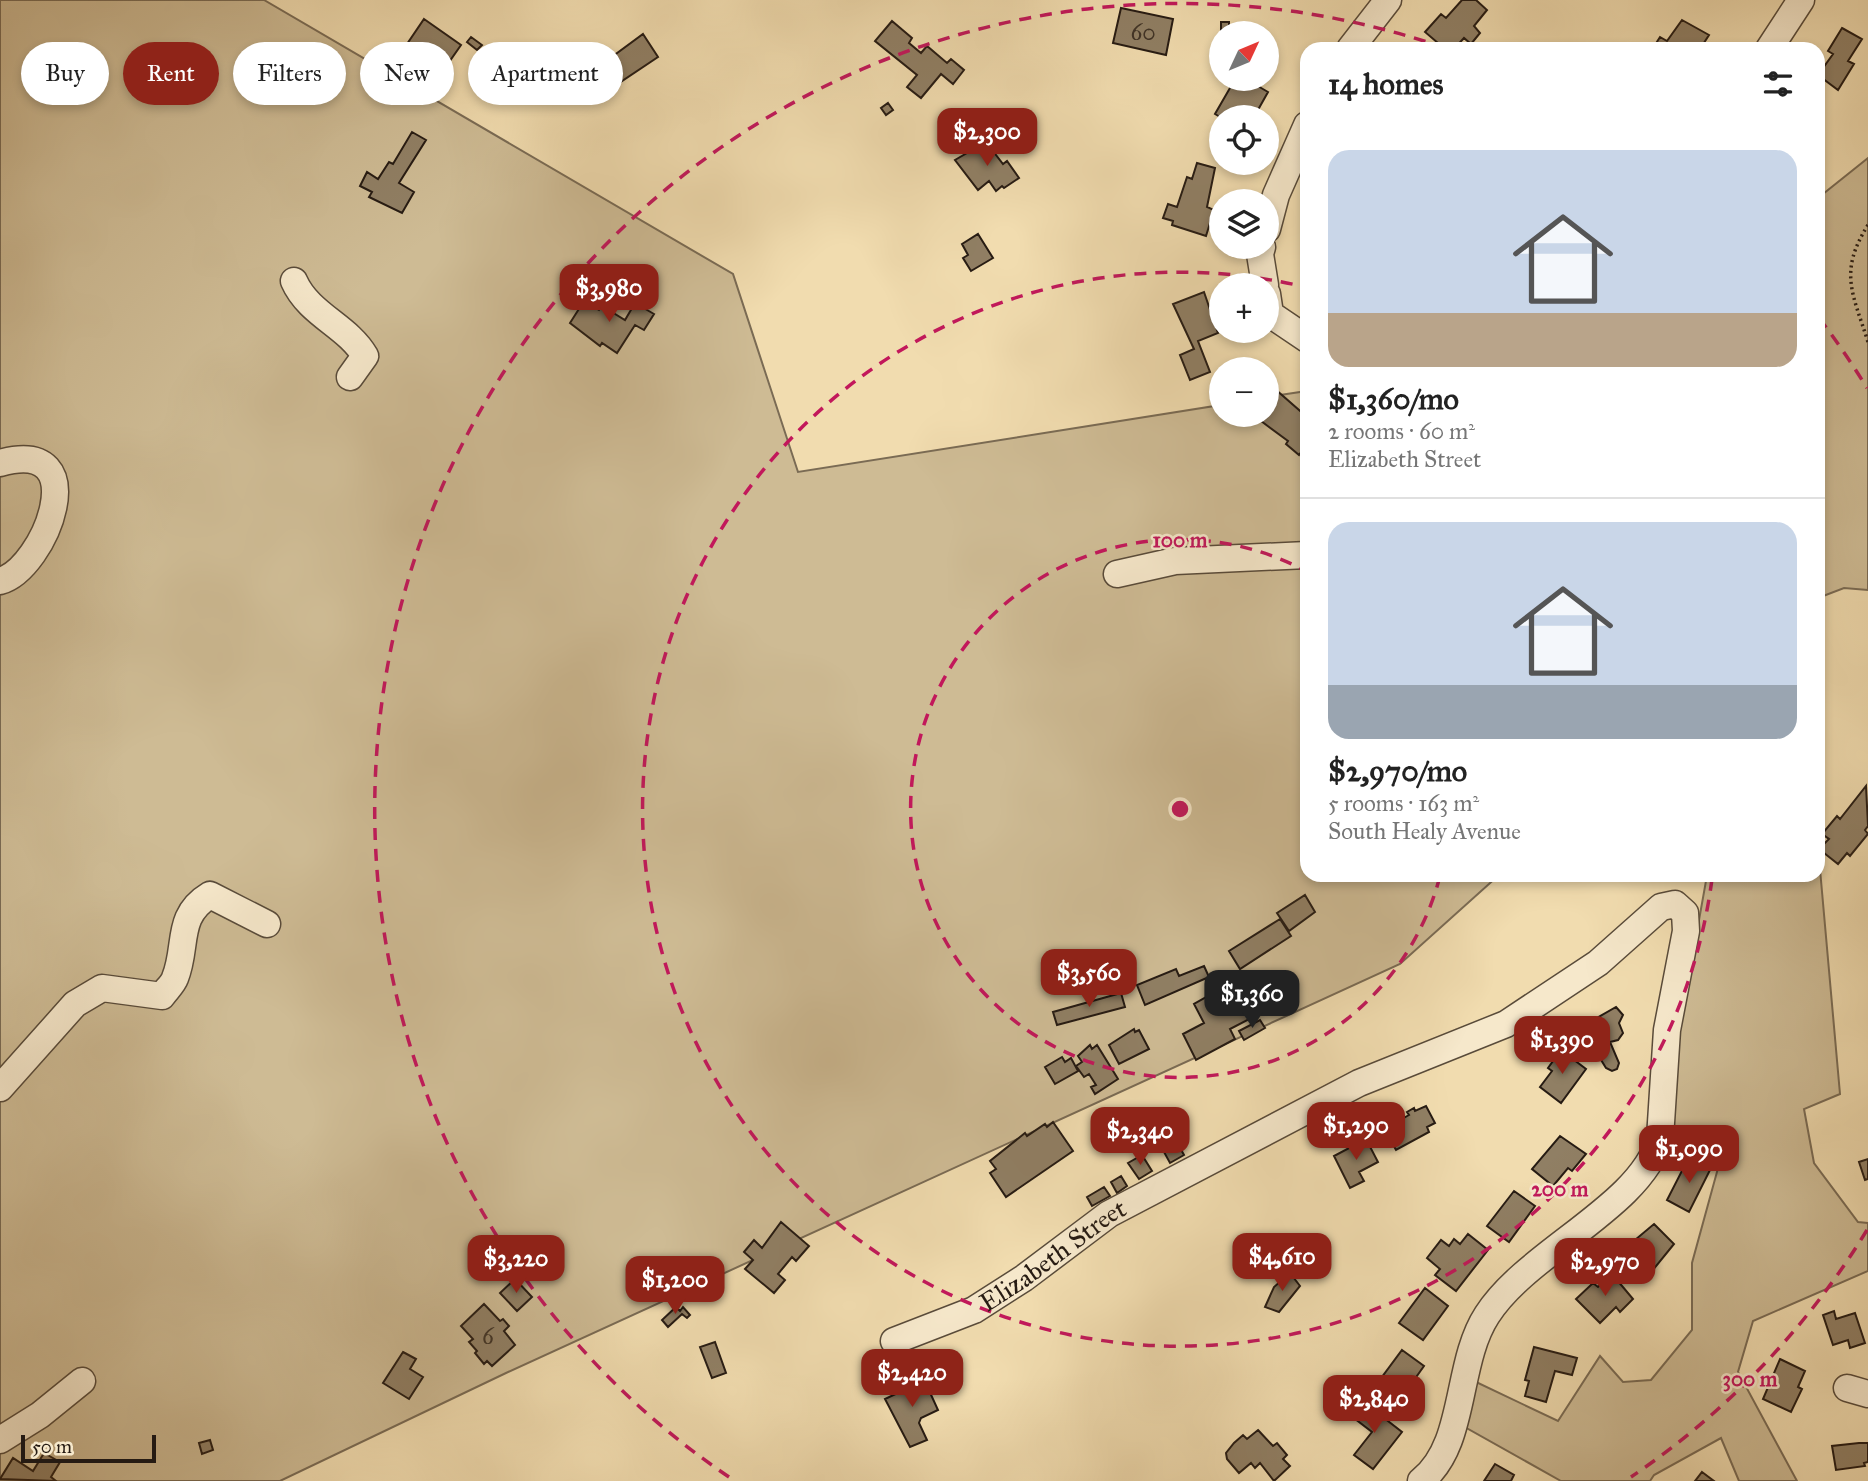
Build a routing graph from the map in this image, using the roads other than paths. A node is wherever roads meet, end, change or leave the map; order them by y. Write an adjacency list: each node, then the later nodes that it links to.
1 (1388, 0): 3 (street)
2 (1801, 0): 4 (street)
3 (1355, 42)
4 (1774, 42)
5 (1300, 141): 6 (street)
6 (1279, 189)
7 (294, 281): 10 (street)
8 (1279, 320): 9 (street)
9 (1300, 334)
10 (351, 377)
11 (0, 464): 12 (street); 15 (street)
12 (0, 484)
13 (1300, 555): 14 (street)
14 (1117, 574)
15 (0, 581)
16 (267, 924): 17 (street)
17 (0, 1088)
18 (894, 1341): 21 (street, Elizabeth Street)
19 (82, 1381): 20 (street)
20 (0, 1440)
21 (1421, 1481)

